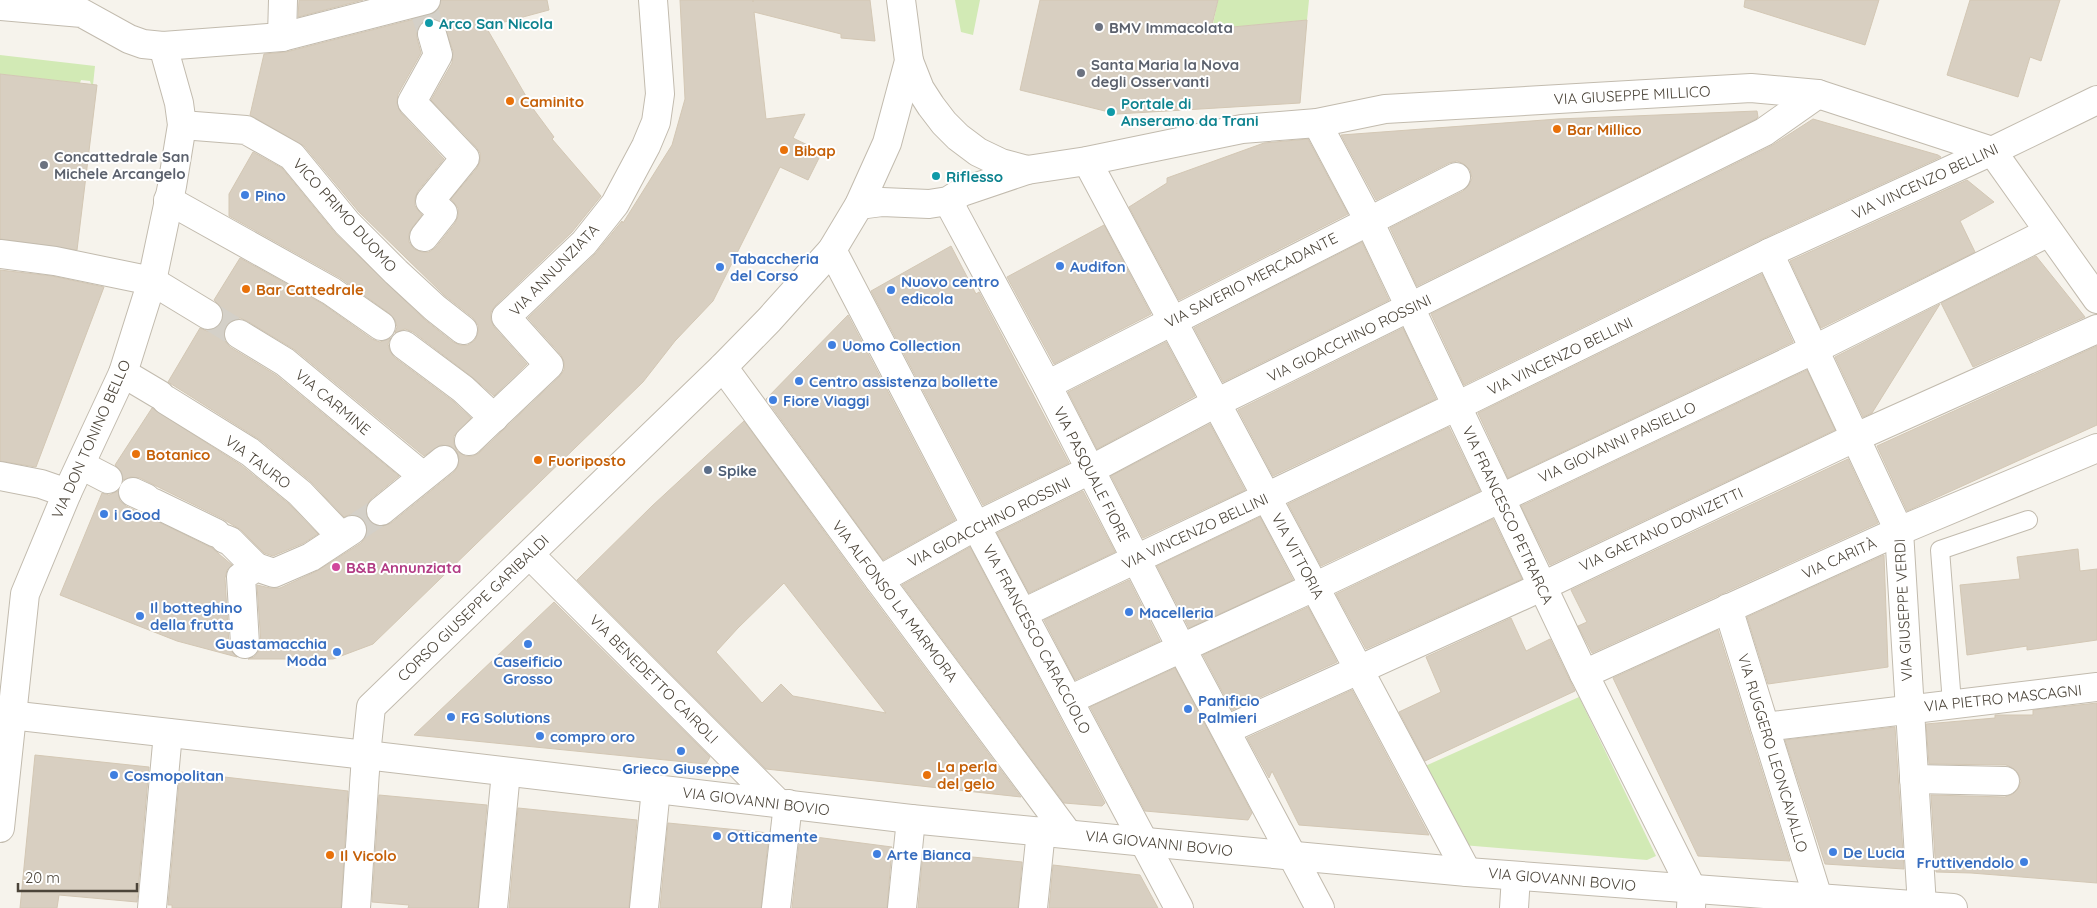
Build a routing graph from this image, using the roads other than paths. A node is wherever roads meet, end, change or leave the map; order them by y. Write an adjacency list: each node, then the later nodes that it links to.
1 (284, 0): 7 (street)
2 (653, 0): 43 (street, VIA ANNUNZIATA)
3 (901, 0): 9 (street, CORSO GIUSEPPE GARIBALDI)
4 (0, 6): 8 (street)
5 (340, 12): 6 (street); 7 (street)
6 (426, 12): 23 (street)
7 (282, 37): 8 (street)
8 (163, 46): 13 (street, VIA DON TONINO BELLO)
9 (909, 62): 16 (street); 20 (street, CORSO GIUSEPPE GARIBALDI)
10 (1818, 94): 12 (street, VIA GIUSEPPE MILLICO); 14 (street, VIA GIUSEPPE MILLICO); 29 (street, VIA GIOACCHINO ROSSINI)
11 (2097, 100): 14 (street, VIA VINCENZO BELLINI)
12 (1317, 123): 15 (street, VIA GIUSEPPE MILLICO); 21 (street, VIA FRANCESCO PETRARCA)
13 (182, 125): 18 (street, VIA DON TONINO BELLO); 34 (street, VICO PRIMO DUOMO)
14 (1992, 151): 22 (street); 25 (street, VIA VINCENZO BELLINI)
15 (1087, 161): 16 (street, VIA GIUSEPPE MILLICO); 31 (street, VIA VITTORIA)
16 (1027, 170): 19 (street)
17 (1456, 177): 21 (street, VIA SAVERIO MERCADANTE)
18 (168, 200): 27 (street, VIA DON TONINO BELLO); 32 (street)
19 (948, 201): 20 (street); 40 (street, VIA PASQUALE FIORE)
20 (859, 205): 24 (street, CORSO GIUSEPPE GARIBALDI)
21 (1369, 221): 29 (street, VIA FRANCESCO PETRARCA); 31 (street, VIA SAVERIO MERCADANTE)
22 (2049, 232): 28 (street); 37 (street, VIA GIOVANNI PAISIELLO)
23 (424, 237)
24 (832, 250): 38 (street, CORSO GIUSEPPE GARIBALDI); 59 (street, VIA FRANCESCO CARACCIOLO)
25 (1769, 253): 37 (street, VIA GIUSEPPE VERDI); 42 (street, VIA VINCENZO BELLINI)
26 (0, 254): 27 (street)
27 (152, 281): 30 (street); 39 (street, VIA DON TONINO BELLO)
28 (2097, 299)
29 (1410, 308): 41 (street, VIA GIOACCHINO ROSSINI); 42 (street, VIA FRANCESCO PETRARCA)
30 (208, 315)
31 (1172, 320): 40 (street, VIA SAVERIO MERCADANTE); 41 (street, VIA VITTORIA)
32 (381, 326)
33 (2097, 329): 44 (street, VIA GAETANO DONIZETTI)
34 (463, 330)
35 (239, 334): 51 (street, VIA CARMINE)
36 (404, 345): 43 (street)
37 (1814, 349): 44 (street, VIA GIUSEPPE VERDI); 56 (street, VIA GIOVANNI PAISIELLO)
38 (723, 367): 61 (street, CORSO GIUSEPPE GARIBALDI); 64 (street, VIA ALFONSO LA MARMORA)
39 (123, 373): 48 (street, VIA DON TONINO BELLO); 63 (street, VIA TAURO)
40 (1047, 385): 49 (street, VIA PASQUALE FIORE)
41 (1216, 403): 49 (street, VIA GIOACCHINO ROSSINI); 55 (street, VIA VITTORIA)
42 (1456, 406): 55 (street, VIA VINCENZO BELLINI); 56 (street, VIA FRANCESCO PETRARCA)
43 (494, 418): 45 (street, VIA ANNUNZIATA)
44 (1854, 438): 60 (street, VIA GIUSEPPE VERDI); 65 (street, VIA GAETANO DONIZETTI)
45 (469, 441)
46 (2097, 448): 60 (street, VIA CARITÀ)
47 (444, 460): 51 (street)
48 (81, 465): 52 (street); 53 (street, VIA DON TONINO BELLO)
49 (1090, 470): 59 (street, VIA GIOACCHINO ROSSINI); 62 (street, VIA PASQUALE FIORE)
50 (0, 476): 53 (street)
51 (423, 476): 57 (street)
52 (108, 478)
53 (68, 493): 77 (street, VIA DON TONINO BELLO)
54 (144, 497): 63 (street)
55 (1267, 497): 62 (street, VIA VINCENZO BELLINI); 66 (street, VIA VITTORIA)
56 (1500, 497): 65 (street, VIA FRANCESCO PETRARCA); 66 (street, VIA GIOVANNI PAISIELLO)
57 (381, 511)
58 (2028, 520): 75 (lane)
59 (976, 526): 64 (street, VIA GIOACCHINO ROSSINI); 68 (street, VIA FRANCESCO CARACCIOLO)
60 (1899, 531): 67 (street, VIA CARITÀ); 76 (street, VIA GIUSEPPE VERDI)
61 (530, 555): 81 (street, CORSO GIUSEPPE GARIBALDI); 86 (street, VIA BENEDETTO CAIROLI)
62 (1136, 559): 68 (street, VIA VINCENZO BELLINI); 70 (street, VIA PASQUALE FIORE)
63 (249, 572): 69 (street)
64 (879, 580): 90 (street, VIA ALFONSO LA MARMORA)
65 (1542, 586): 71 (street, VIA GAETANO DONIZETTI); 72 (street, VIA FRANCESCO PETRARCA)
66 (1314, 587): 70 (street, VIA GIOVANNI PAISIELLO); 71 (street, VIA VITTORIA)
67 (1728, 608): 72 (street, VIA CARITÀ); 78 (street, VIA RUGGERO LEONCAVALLO)
68 (1023, 613): 74 (street, VIA FRANCESCO CARACCIOLO)
69 (245, 644)
70 (1182, 649): 74 (street, VIA GIOVANNI PAISIELLO); 79 (street, VIA PASQUALE FIORE)
71 (1359, 670): 79 (street, VIA GAETANO DONIZETTI); 93 (street, VIA VITTORIA)
72 (1584, 674): 95 (street, VIA FRANCESCO PETRARCA)
73 (2097, 687): 75 (street, VIA PIETRO MASCAGNI)
74 (1069, 700): 91 (street, VIA FRANCESCO CARACCIOLO)
75 (1952, 703): 76 (street, VIA PIETRO MASCAGNI)
76 (1909, 709): 78 (street, VIA PIETRO MASCAGNI); 83 (street, VIA GIUSEPPE VERDI)
77 (6, 715): 80 (street); 88 (street, VIA DON TONINO BELLO)
78 (1765, 727): 96 (street, VIA RUGGERO LEONCAVALLO)
79 (1226, 730): 92 (street, VIA PASQUALE FIORE)
80 (168, 733): 81 (street); 99 (street)
81 (366, 755): 82 (street, VIA GIOVANNI BOVIO); 100 (street, CORSO GIUSEPPE GARIBALDI)
82 (506, 772): 85 (street, VIA GIOVANNI BOVIO); 101 (street)
83 (1914, 779): 84 (street); 98 (street, VIA GIUSEPPE VERDI)
84 (2005, 781)
85 (656, 789): 86 (street, VIA GIOVANNI BOVIO); 102 (street)
86 (783, 804): 87 (street, VIA GIOVANNI BOVIO); 103 (street)
87 (911, 819): 89 (street, VIA GIOVANNI BOVIO); 104 (street)
88 (0, 828)
89 (1041, 831): 90 (street, VIA GIOVANNI BOVIO); 105 (street)
90 (1068, 834): 91 (street, VIA GIOVANNI BOVIO)
91 (1146, 842): 92 (street, VIA GIOVANNI BOVIO); 106 (street, VIA FRANCESCO CARACCIOLO)
92 (1292, 855): 93 (street, VIA GIOVANNI BOVIO); 107 (street, VIA PASQUALE FIORE)
93 (1467, 872): 94 (street, VIA GIOVANNI BOVIO)
94 (1516, 876): 95 (street, VIA GIOVANNI BOVIO); 108 (street)
95 (1691, 898): 96 (street, VIA GIOVANNI BOVIO)
96 (1818, 898): 97 (street, VIA GIOVANNI BOVIO)
97 (1867, 905): 98 (street, VIA GIOVANNI BOVIO)
98 (1922, 906): 109 (street, VIA GIOVANNI BOVIO)
99 (152, 908)
100 (356, 908)
101 (492, 908)
102 (644, 908)
103 (776, 908)
104 (902, 908)
105 (1033, 908)
106 (1179, 908)
107 (1320, 908)
108 (1514, 908)
109 (1953, 908)

